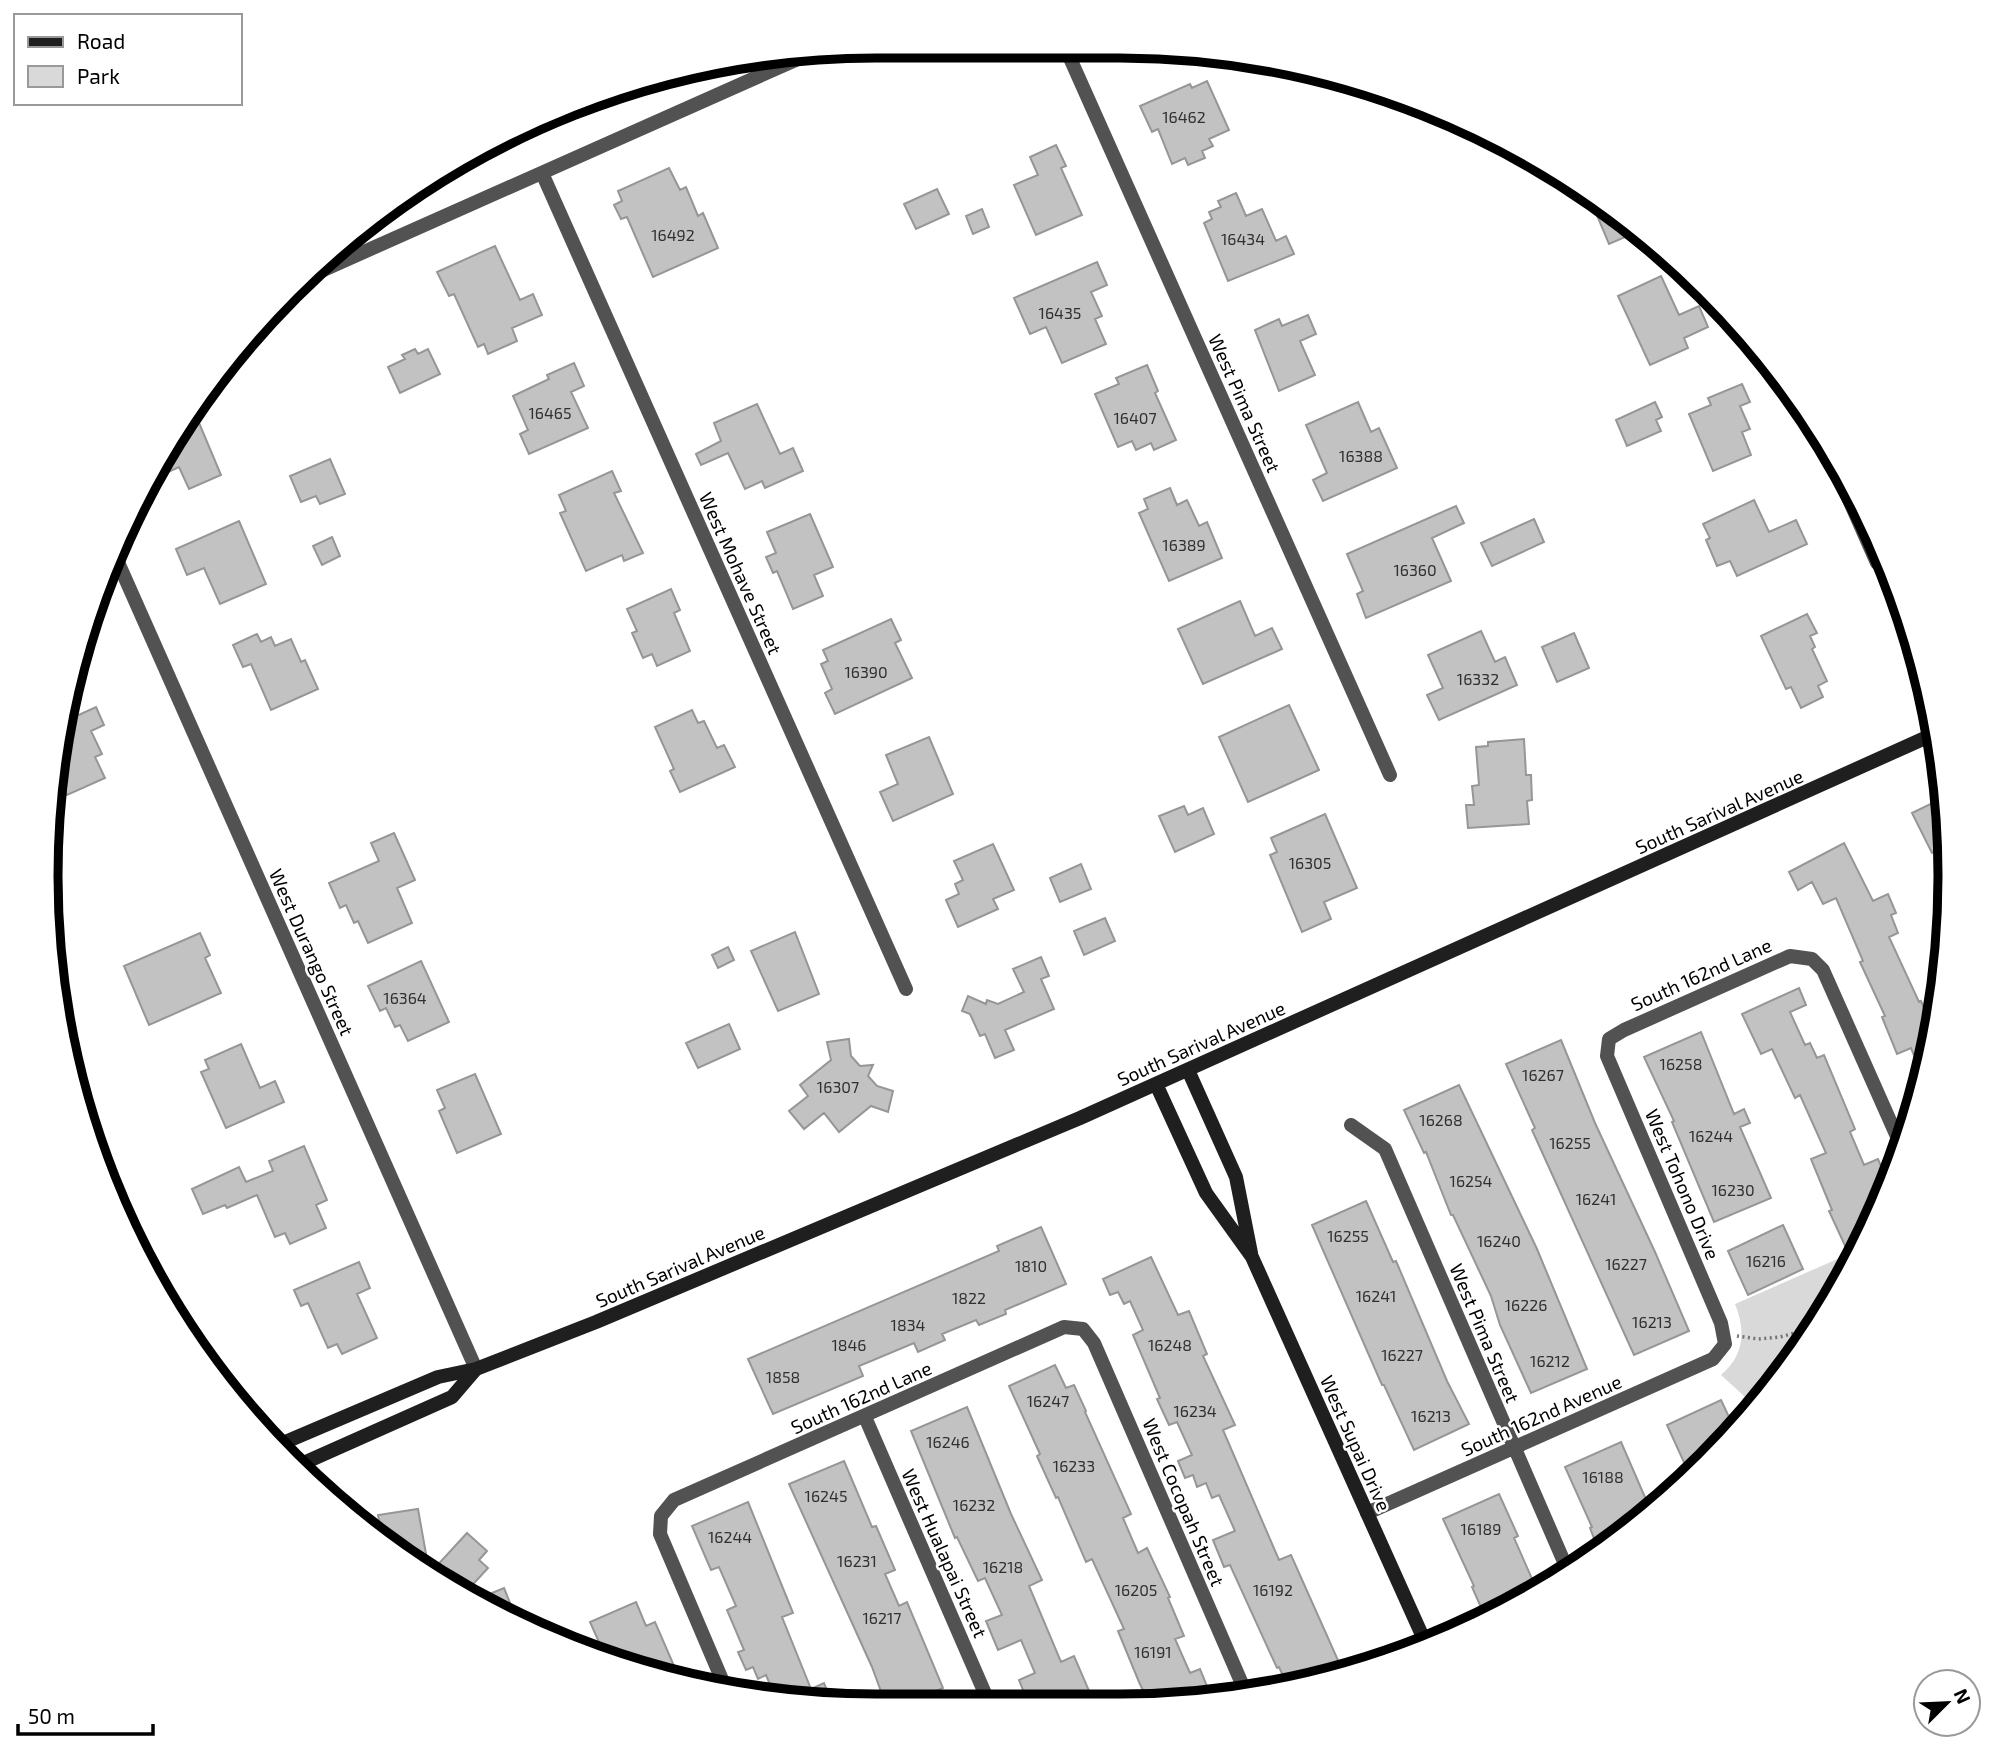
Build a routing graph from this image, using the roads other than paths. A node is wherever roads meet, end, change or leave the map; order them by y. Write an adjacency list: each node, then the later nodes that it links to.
1 (1070, 58): 7 (street, West Pima Street)
2 (788, 63): 3 (street)
3 (542, 173): 4 (street); 8 (street, West Mohave Street)
4 (329, 267)
5 (119, 565): 17 (street, West Durango Street)
6 (1926, 737): 10 (main road, South Sarival Avenue)
7 (1390, 775)
8 (906, 989)
9 (1609, 1039): 13 (street, South 162nd Lane); 16 (street, West Tohono Drive)
10 (1188, 1070): 11 (main road, South Sarival Avenue); 14 (main road, West Supai Drive)
11 (1156, 1084): 14 (main road, West Supai Drive); 17 (main road, South Sarival Avenue)
12 (1351, 1125): 20 (street, West Pima Street)
13 (1896, 1135)
14 (1252, 1258): 22 (main road, West Supai Drive)
15 (1083, 1329): 18 (street, South 162nd Lane); 26 (street, West Cocopah Street)
16 (1725, 1344): 20 (street, South 162nd Avenue)
17 (476, 1369): 19 (main road, South Sarival Avenue); 21 (main road, South Sarival Avenue)
18 (865, 1417): 25 (street, South 162nd Lane); 27 (street, West Hualapai Street)
19 (285, 1442)
20 (1514, 1449): 22 (street, South 162nd Avenue); 23 (street, West Pima Street)
21 (305, 1462)
22 (1367, 1513): 24 (main road, West Supai Drive)
23 (1564, 1563)
24 (1422, 1636)
25 (722, 1680)
26 (1242, 1685)
27 (985, 1694)

